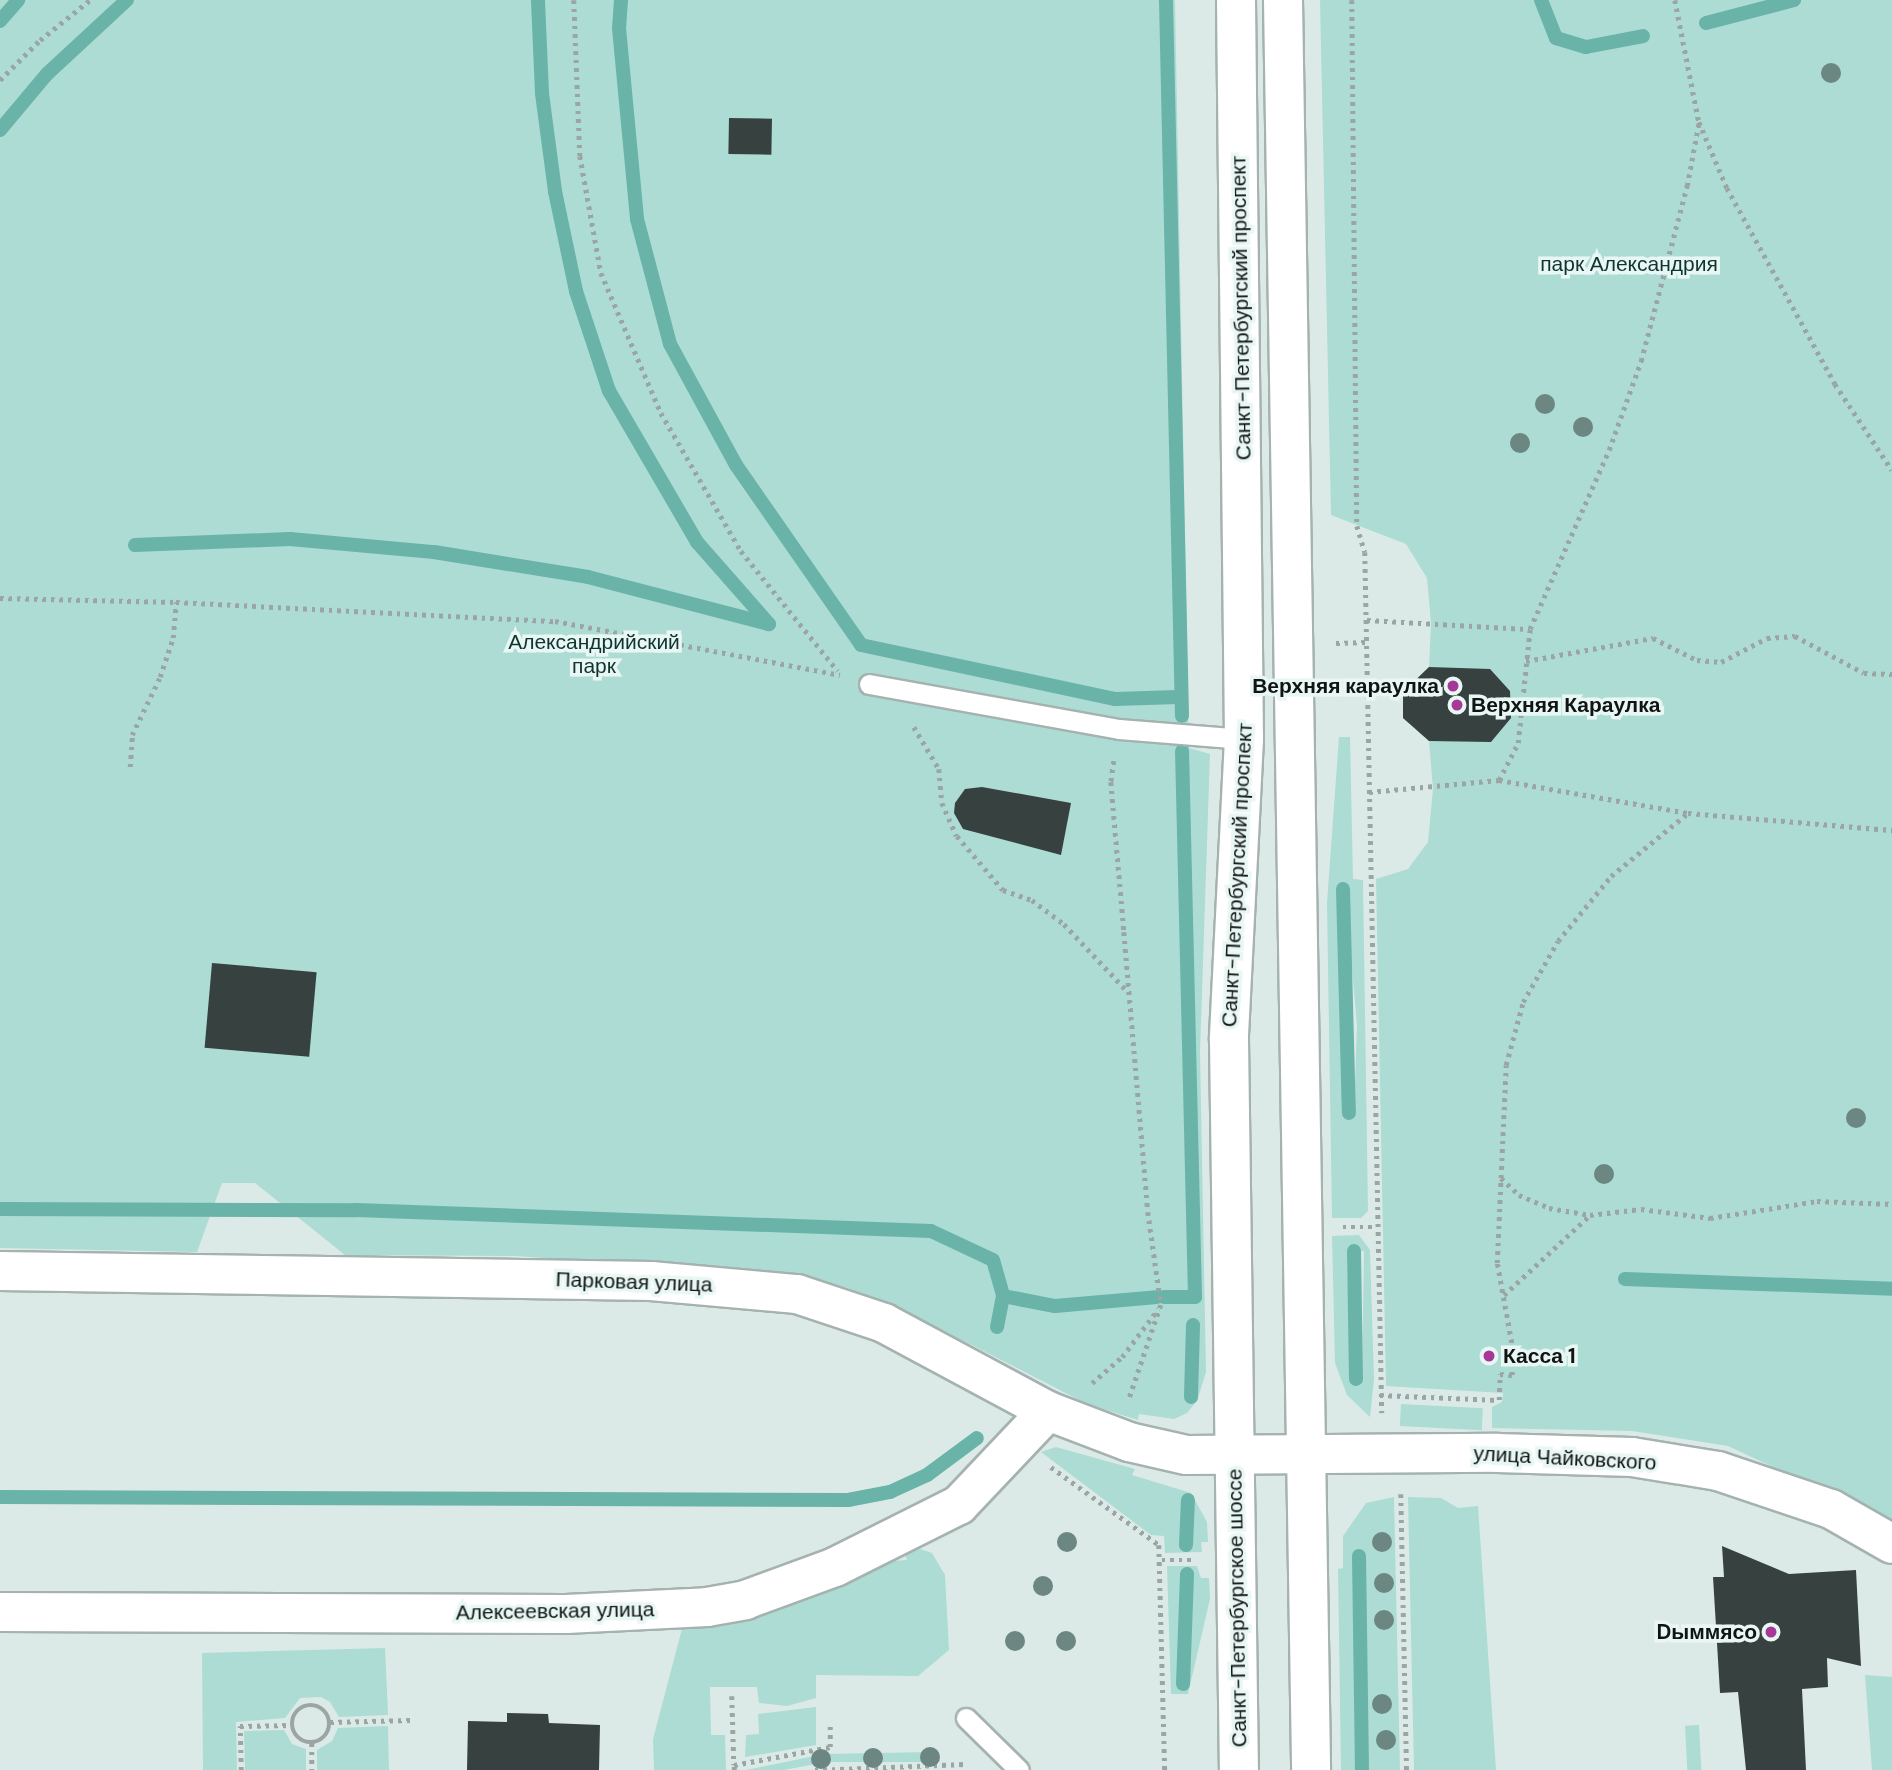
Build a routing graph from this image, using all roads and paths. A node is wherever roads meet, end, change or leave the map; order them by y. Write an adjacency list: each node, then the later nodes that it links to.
1 (90, 0): 7 (path)
2 (574, 0): 18 (path)
3 (1236, 0): 21 (main road, Санкт-Петербургский проспект)
4 (1283, 0): 42 (main road)
5 (1352, 0): 12 (path)
6 (1675, 0): 8 (path)
7 (0, 80)
8 (1699, 122): 9 (path); 13 (path)
9 (1892, 470)
10 (0, 598): 11 (path)
11 (176, 602): 18 (path); 22 (path)
12 (1367, 620): 13 (path); 14 (path)
13 (1530, 629): 16 (path)
14 (1367, 642): 15 (path); 24 (path)
15 (1334, 643)
16 (1526, 661): 17 (path); 23 (path)
17 (1892, 674)
18 (842, 676): 19 (path)
19 (877, 685): 20 (lane); 27 (path)
20 (1119, 729): 21 (lane); 27 (path)
21 (1244, 739): 43 (main road, Санкт-Петербургский проспект)
22 (130, 767)
23 (1499, 780): 24 (path); 25 (path)
24 (1369, 792): 32 (path)
25 (1688, 813): 26 (path); 28 (path)
26 (1892, 830)
27 (1129, 993): 35 (path)
28 (1500, 1178): 30 (path); 34 (path)
29 (1892, 1204): 30 (path)
30 (1590, 1215): 34 (path)
31 (1333, 1227): 32 (path)
32 (1377, 1227): 38 (path)
33 (0, 1271): 40 (main road, Парковая улица)
34 (1503, 1296): 36 (path)
35 (1161, 1305): 39 (path); 40 (path)
36 (1513, 1351)
37 (1512, 1370): 38 (path)
38 (1380, 1395): 41 (path)
39 (1127, 1404)
40 (1048, 1411): 43 (main road, Парковая улица); 49 (main road, Алексеевская улица)
41 (1382, 1420)
42 (1307, 1455): 43 (main road, Санкт-Петербургское шоссе); 46 (main road, улица Чайковского); 64 (main road)
43 (1234, 1456): 63 (main road, Санкт-Петербургское шоссе)
44 (1045, 1463): 47 (path)
45 (1401, 1485): 65 (path)
46 (1892, 1544)
47 (1161, 1560): 48 (path); 62 (path)
48 (1194, 1560)
49 (0, 1612)
50 (732, 1696): 57 (path)
51 (966, 1718): 60 (path); 61 (lane)
52 (411, 1720): 53 (path)
53 (330, 1722): 55 (path); 56 (path)
54 (830, 1722): 57 (path)
55 (292, 1725): 56 (path); 58 (path)
56 (312, 1743): 59 (path)
57 (734, 1768)
58 (241, 1770)
59 (312, 1770)
60 (815, 1770)
61 (1019, 1770)
62 (1165, 1770)
63 (1239, 1770)
64 (1311, 1770)
65 (1407, 1770)

